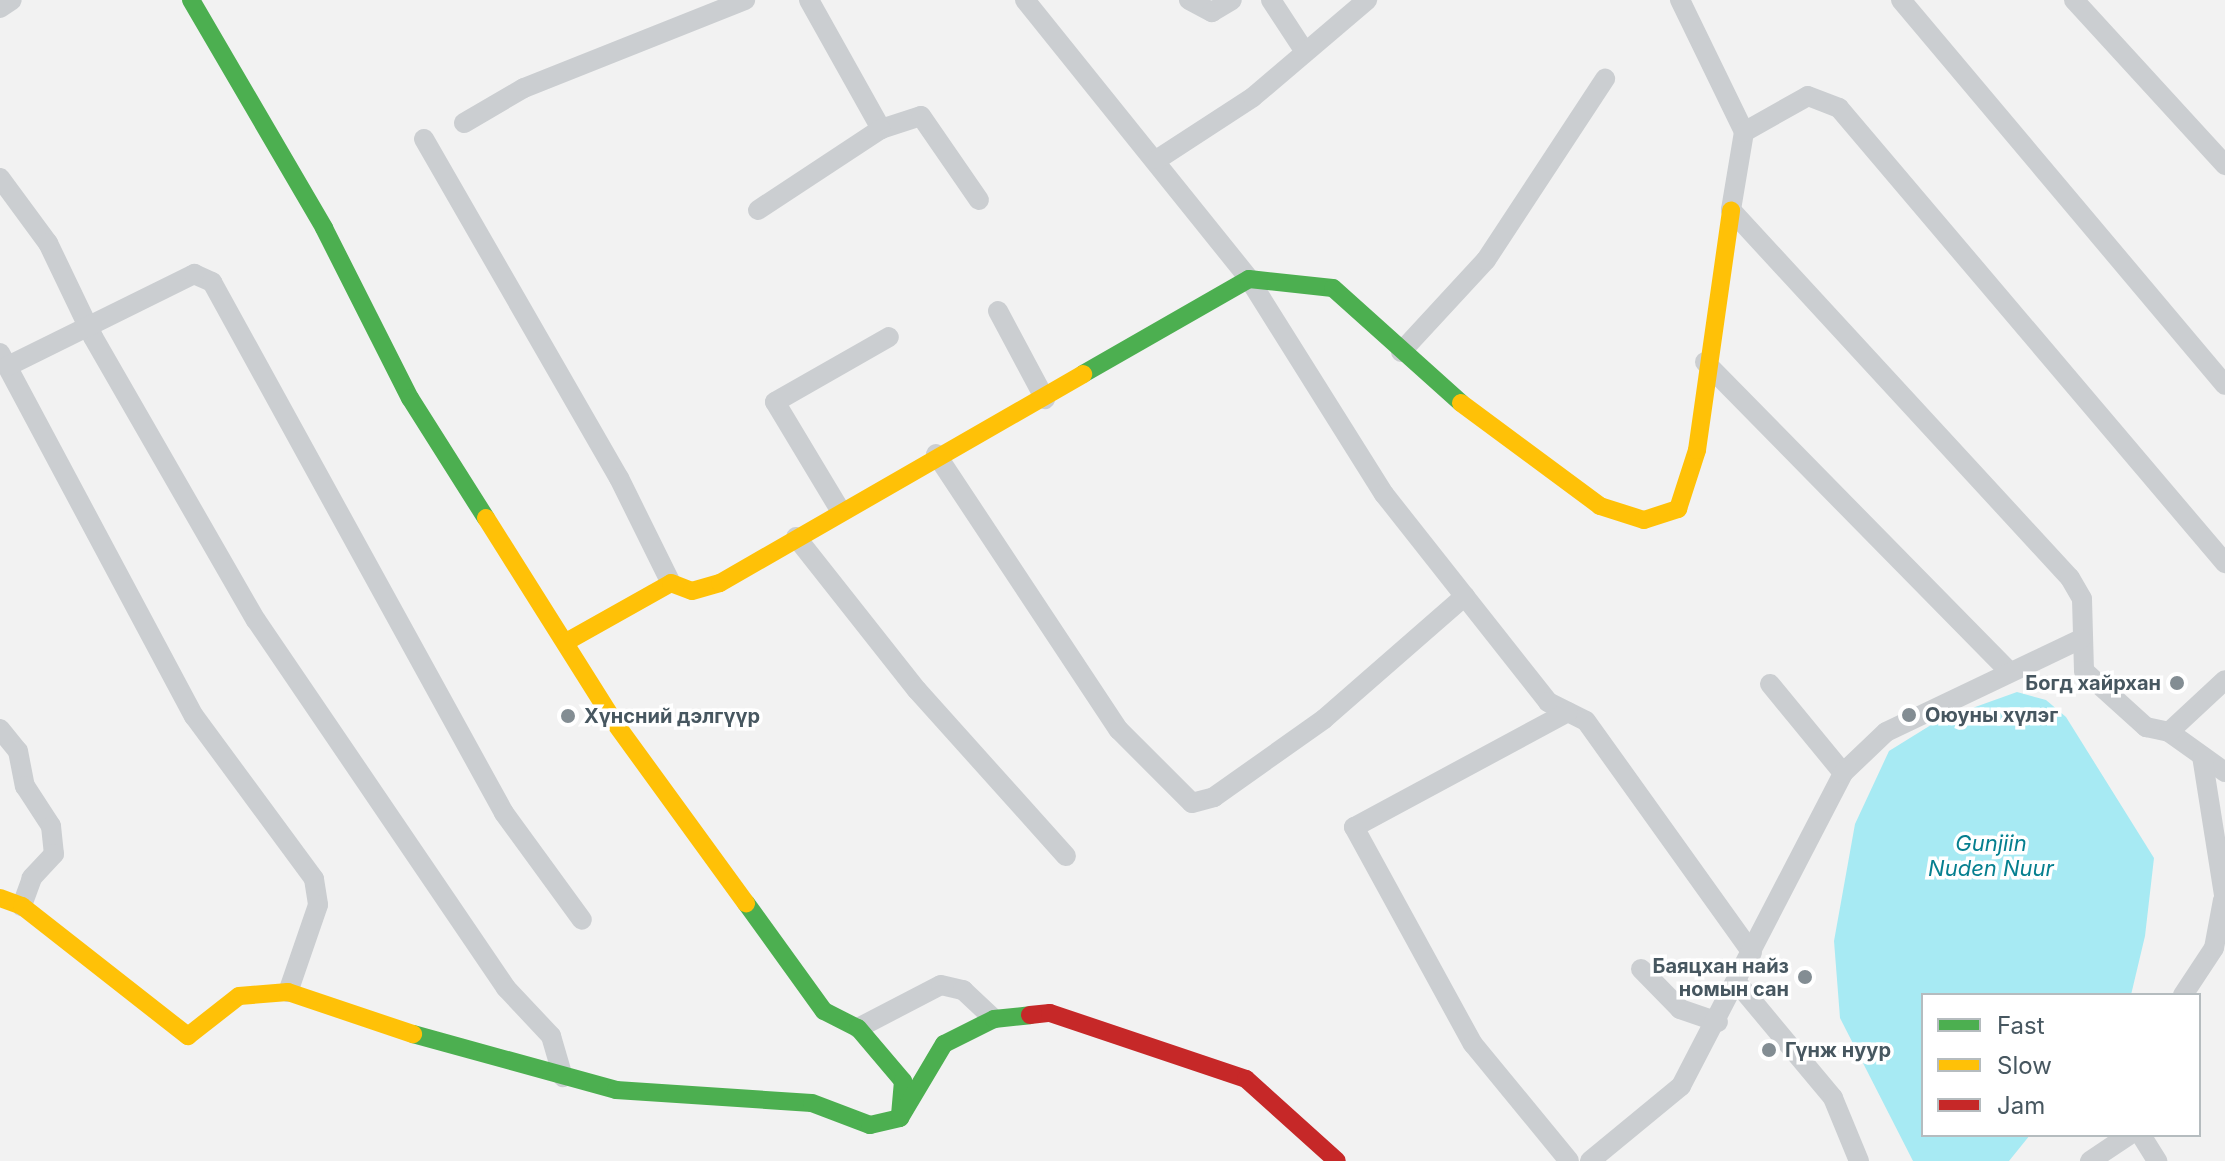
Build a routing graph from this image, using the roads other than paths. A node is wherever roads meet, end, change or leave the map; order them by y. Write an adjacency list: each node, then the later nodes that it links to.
1 (12, 0): 13 (street)
2 (191, 0): 42 (street)
3 (745, 0): 16 (street)
4 (809, 0): 17 (street)
5 (1025, 0): 20 (street)
6 (1189, 0): 7 (street)
7 (1232, 0)
8 (1271, 0): 14 (street)
9 (1367, 0): 14 (street)
10 (1680, 0): 18 (street)
11 (1901, 0): 33 (street)
12 (2074, 0): 21 (street)
13 (0, 8)
14 (1305, 52): 20 (street)
15 (1605, 79): 30 (street)
16 (464, 123)
17 (881, 129): 23 (street); 24 (street)
18 (1744, 132): 25 (street); 38 (street)
19 (424, 139): 39 (street)
20 (1158, 159): 26 (street)
21 (2225, 165)
22 (0, 178): 28 (street)
23 (979, 200)
24 (758, 210)
25 (1731, 210): 32 (street); 41 (street)
26 (1249, 279): 30 (street); 34 (street); 40 (street)
27 (998, 311): 34 (street)
28 (88, 324): 31 (street); 57 (street); 66 (street)
29 (889, 337): 36 (street)
30 (1401, 352): 32 (street)
31 (4, 360): 61 (street)
32 (1705, 362): 43 (street)
33 (2225, 385)
34 (1045, 399): 35 (street)
35 (936, 454): 36 (street); 40 (street)
36 (840, 510): 37 (street)
37 (796, 537): 39 (street); 53 (street)
38 (2225, 563)
39 (671, 583): 42 (street)
40 (1465, 596): 46 (street)
41 (2081, 639): 43 (street); 48 (street)
42 (566, 642): 65 (street)
43 (2009, 671): 51 (street)
44 (2225, 680): 48 (street)
45 (1770, 684): 51 (street)
46 (1568, 712): 58 (street); 71 (street)
47 (0, 729): 56 (street)
48 (2169, 732): 49 (street)
49 (2202, 756): 50 (street); 52 (street)
50 (2225, 772)
51 (1843, 773): 58 (street)
52 (2218, 829): 55 (street)
53 (1066, 856)
54 (0, 898): 56 (street)
55 (2224, 901): 62 (street)
56 (22, 906): 61 (street)
57 (582, 920)
58 (1752, 953): 60 (street)
59 (1641, 969): 64 (street)
60 (1739, 985): 64 (street); 73 (street)
61 (288, 992): 66 (street)
62 (2184, 993)
63 (994, 1019): 65 (street); 67 (street); 70 (street)
64 (1718, 1022): 72 (street)
65 (858, 1028): 67 (street)
66 (563, 1077): 67 (street)
67 (900, 1118)
68 (2126, 1137): 74 (street)
69 (2142, 1137): 75 (street)
70 (1337, 1161)
71 (1569, 1161)
72 (1590, 1161)
73 (1859, 1161)
74 (2090, 1161)
75 (2157, 1161)

